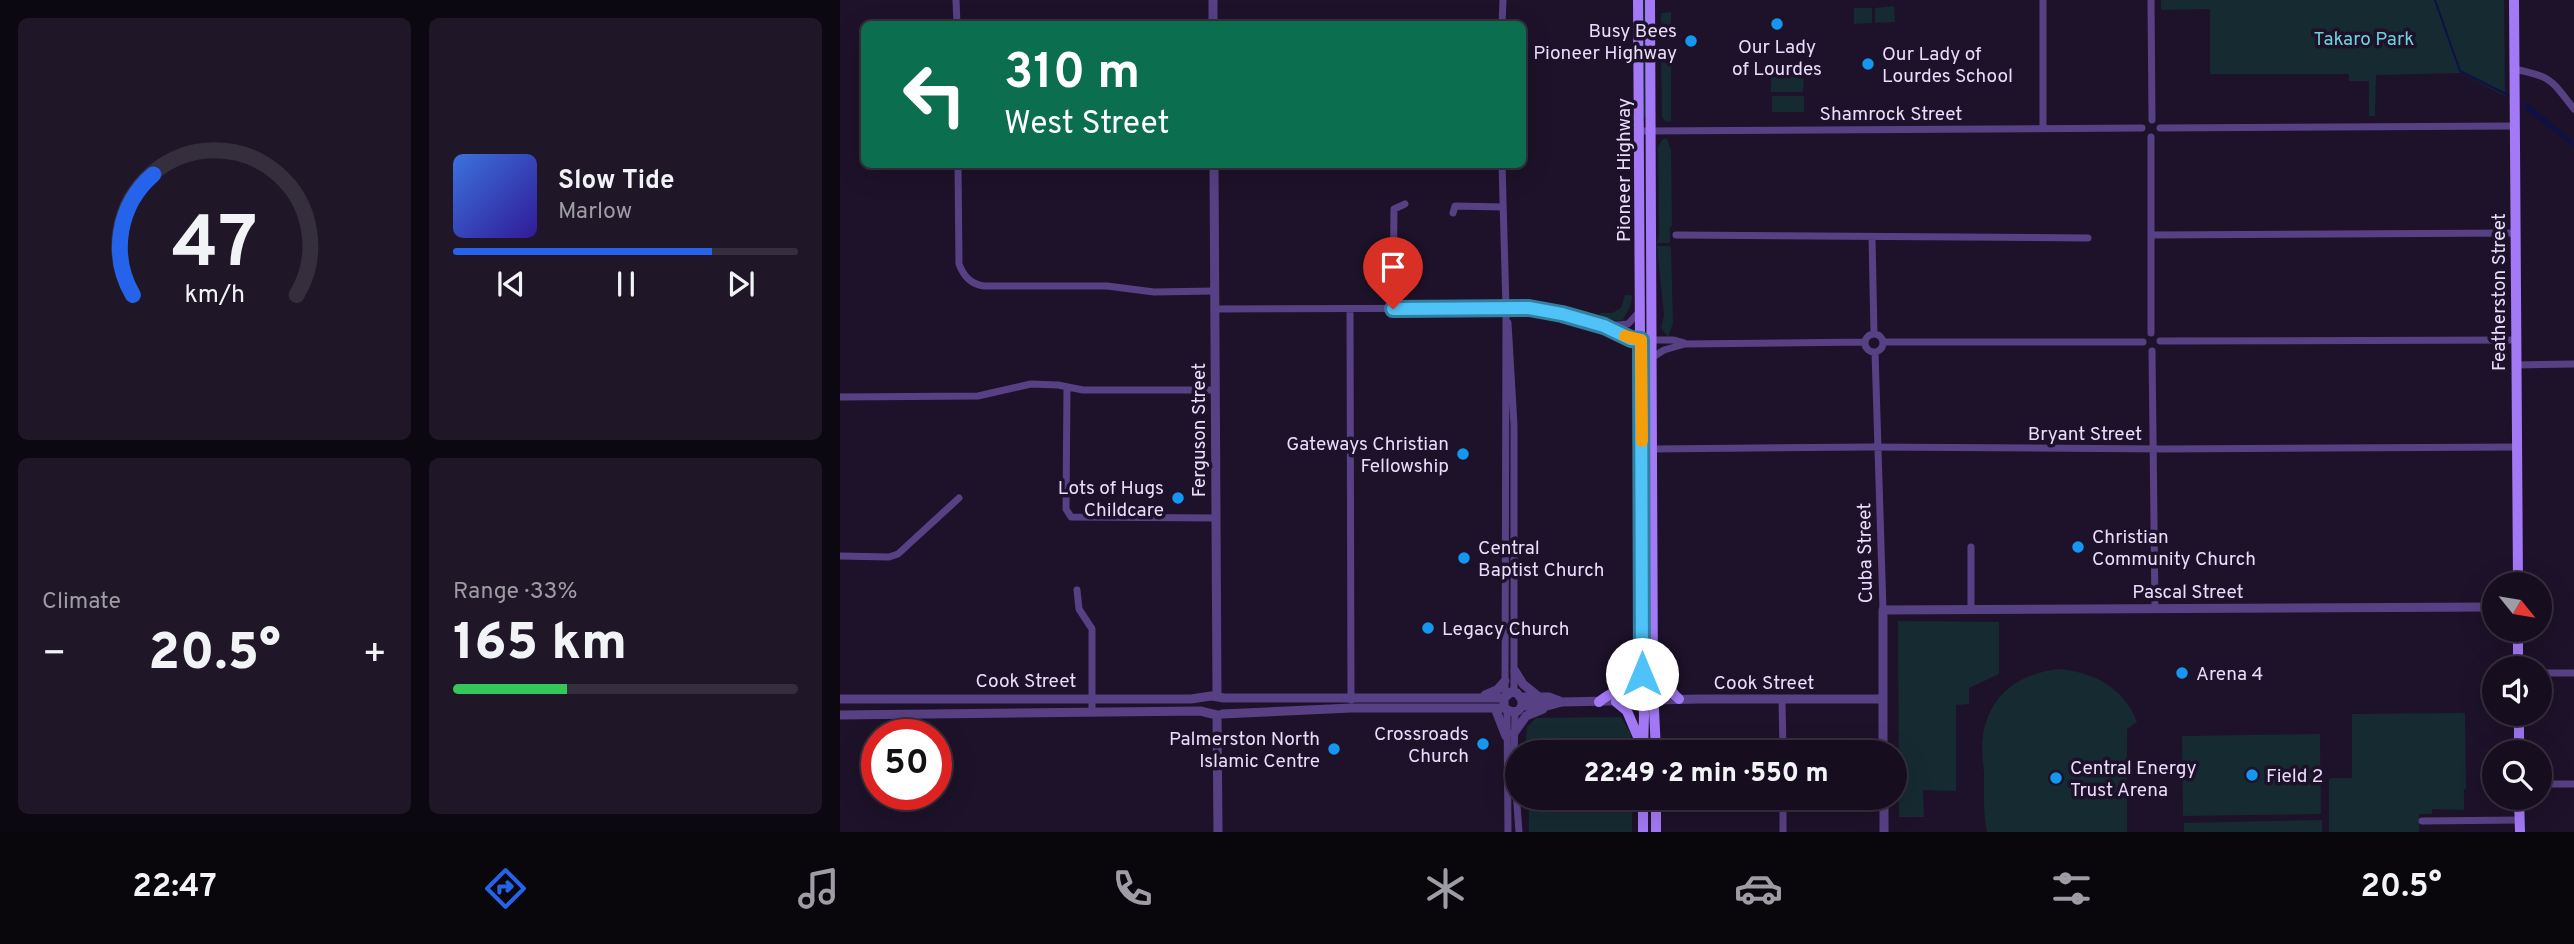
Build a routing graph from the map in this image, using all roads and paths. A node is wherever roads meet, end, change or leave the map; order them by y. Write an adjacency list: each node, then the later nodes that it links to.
1 (956, 0): 9 (street)
2 (1213, 0): 10 (street)
3 (1503, 0): 11 (street)
4 (1639, 0): 19 (main road, Pioneer Highway)
5 (1650, 0): 19 (main road, Pioneer Highway)
6 (2043, 0): 16 (street)
7 (2151, 0): 14 (street)
8 (2514, 0): 12 (main road, Featherston Street)
9 (957, 21)
10 (1213, 21)
11 (1502, 21)
12 (2514, 69): 13 (street); 15 (main road, Featherston Street)
13 (2574, 108)
14 (2152, 120): 17 (street); 18 (street)
15 (2514, 126): 18 (street); 28 (main road, Featherston Street)
16 (2043, 128): 17 (street, Shamrock Street); 19 (street, Shamrock Street)
17 (2142, 128): 20 (street)
18 (2160, 128): 20 (street)
19 (1645, 131): 27 (main road, Pioneer Highway)
20 (2151, 137): 30 (street)
21 (958, 168): 34 (street)
22 (1214, 168): 34 (street, Ferguson Street)
23 (1502, 168): 25 (street)
24 (1405, 204): 39 (street)
25 (1503, 207): 26 (street); 36 (street)
26 (1453, 213)
27 (1646, 224): 33 (main road, Pioneer Highway); 35 (main road, Pioneer Highway)
28 (2515, 233): 30 (street); 45 (main road, Featherston Street)
29 (1676, 235): 31 (street)
30 (2151, 236): 42 (street)
31 (1872, 237): 32 (street); 41 (street)
32 (2088, 238)
33 (1652, 276): 43 (main road); 44 (main road, Pioneer Highway)
34 (1214, 291): 37 (street, Ferguson Street)
35 (1641, 307): 40 (street); 43 (main road, Pioneer Highway)
36 (1506, 308): 39 (street); 40 (street); 75 (street); 79 (street)
37 (1214, 309): 38 (street); 57 (street, Ferguson Street)
38 (1350, 309): 39 (street); 82 (street)
39 (1393, 309)
40 (1604, 326): 43 (street)
41 (1874, 334): 47 (street); 48 (street)
42 (2151, 334): 46 (street); 49 (street)
43 (1641, 340): 59 (main road)
44 (1653, 340): 50 (street); 53 (main road); 59 (main road)
45 (2516, 340): 46 (street); 55 (main road, Featherston Street)
46 (2160, 341): 51 (street)
47 (1865, 342): 50 (street); 52 (street)
48 (1884, 342): 49 (street); 52 (street)
49 (2143, 342): 51 (street)
50 (1685, 344): 53 (street)
51 (2152, 351): 63 (street)
52 (1875, 352): 60 (street, Cuba Street)
53 (1653, 357): 62 (main road)
54 (2574, 364): 55 (street)
55 (2516, 365): 61 (main road, Featherston Street)
56 (1067, 387): 57 (street); 58 (street); 65 (street)
57 (1215, 390): 65 (street, Ferguson Street)
58 (840, 397)
59 (1642, 409): 78 (main road)
60 (1877, 447): 62 (street, Bryant Street); 63 (street, Bryant Street); 73 (street, Cuba Street)
61 (2516, 447): 63 (street, Bryant Street); 68 (main road, Featherston Street)
62 (1653, 449): 74 (main road)
63 (2153, 449): 71 (street)
64 (959, 498): 67 (street)
65 (1216, 518): 80 (street, Ferguson Street)
66 (1971, 547): 72 (street)
67 (840, 556)
68 (2518, 572)
69 (1077, 590): 81 (street)
70 (2482, 607): 71 (street, Pascal Street)
71 (2155, 608): 72 (street, Pascal Street)
72 (1971, 609): 73 (street, Pascal Street)
73 (1883, 610): 89 (street, Cuba Street)
74 (1654, 642): 88 (main road); 90 (main road)
75 (1515, 671): 86 (street); 96 (street)
76 (2552, 673): 77 (street)
77 (2574, 673)
78 (1642, 674): 93 (main road); 95 (main road)
79 (1505, 681): 85 (street); 96 (street)
80 (1218, 696): 81 (street, Cook Street); 82 (street, Cook Street); 103 (street); 103 (street)
81 (1092, 697): 87 (street, Cook Street); 101 (street)
82 (1351, 697): 83 (street, Cook Street); 98 (street)
83 (1418, 697): 84 (street, Cook Street); 99 (street)
84 (1457, 697): 85 (street, Cook Street); 100 (street)
85 (1476, 697): 96 (street, Cook Street)
86 (1540, 697): 92 (street, Cook Street); 96 (street, Cook Street)
87 (841, 698): 102 (street)
88 (1679, 699): 90 (street, Cook Street); 91 (street, Cook Street)
89 (1883, 699): 91 (street, Cook Street); 109 (street, Cuba Street)
90 (1655, 700): 95 (street, Cook Street); 107 (main road)
91 (1782, 700): 108 (street)
92 (1562, 702): 93 (street, Cook Street); 97 (street, Cook Street)
93 (1599, 702): 94 (street, Cook Street)
94 (1616, 702): 95 (street, Cook Street); 105 (main road)
95 (1643, 702): 106 (main road)
96 (1510, 703): 97 (street, Cook Street); 100 (street, Cook Street); 104 (street); 104 (street)
97 (1547, 706): 104 (street)
98 (1351, 708): 99 (street, Cook Street); 103 (street, Cook Street)
99 (1419, 708): 100 (street, Cook Street)
100 (1456, 708)
101 (1092, 712): 102 (street, Cook Street); 103 (street, Cook Street)
102 (840, 714)
103 (1216, 714): 119 (street)
104 (1510, 734): 120 (street); 121 (street)
105 (1639, 740)
106 (1643, 740)
107 (1656, 740)
108 (1783, 740)
109 (1883, 740)
110 (2552, 784): 111 (street)
111 (2574, 784)
112 (1643, 810): 122 (main road)
113 (1656, 810): 123 (main road)
114 (1783, 810): 124 (street)
115 (1884, 810): 125 (street)
116 (2520, 810): 117 (main road)
117 (2520, 820): 118 (street); 126 (main road)
118 (2422, 821)
119 (1218, 832)
120 (1508, 832)
121 (1519, 832)
122 (1643, 832)
123 (1656, 832)
124 (1783, 832)
125 (1884, 832)
126 (2520, 832)

